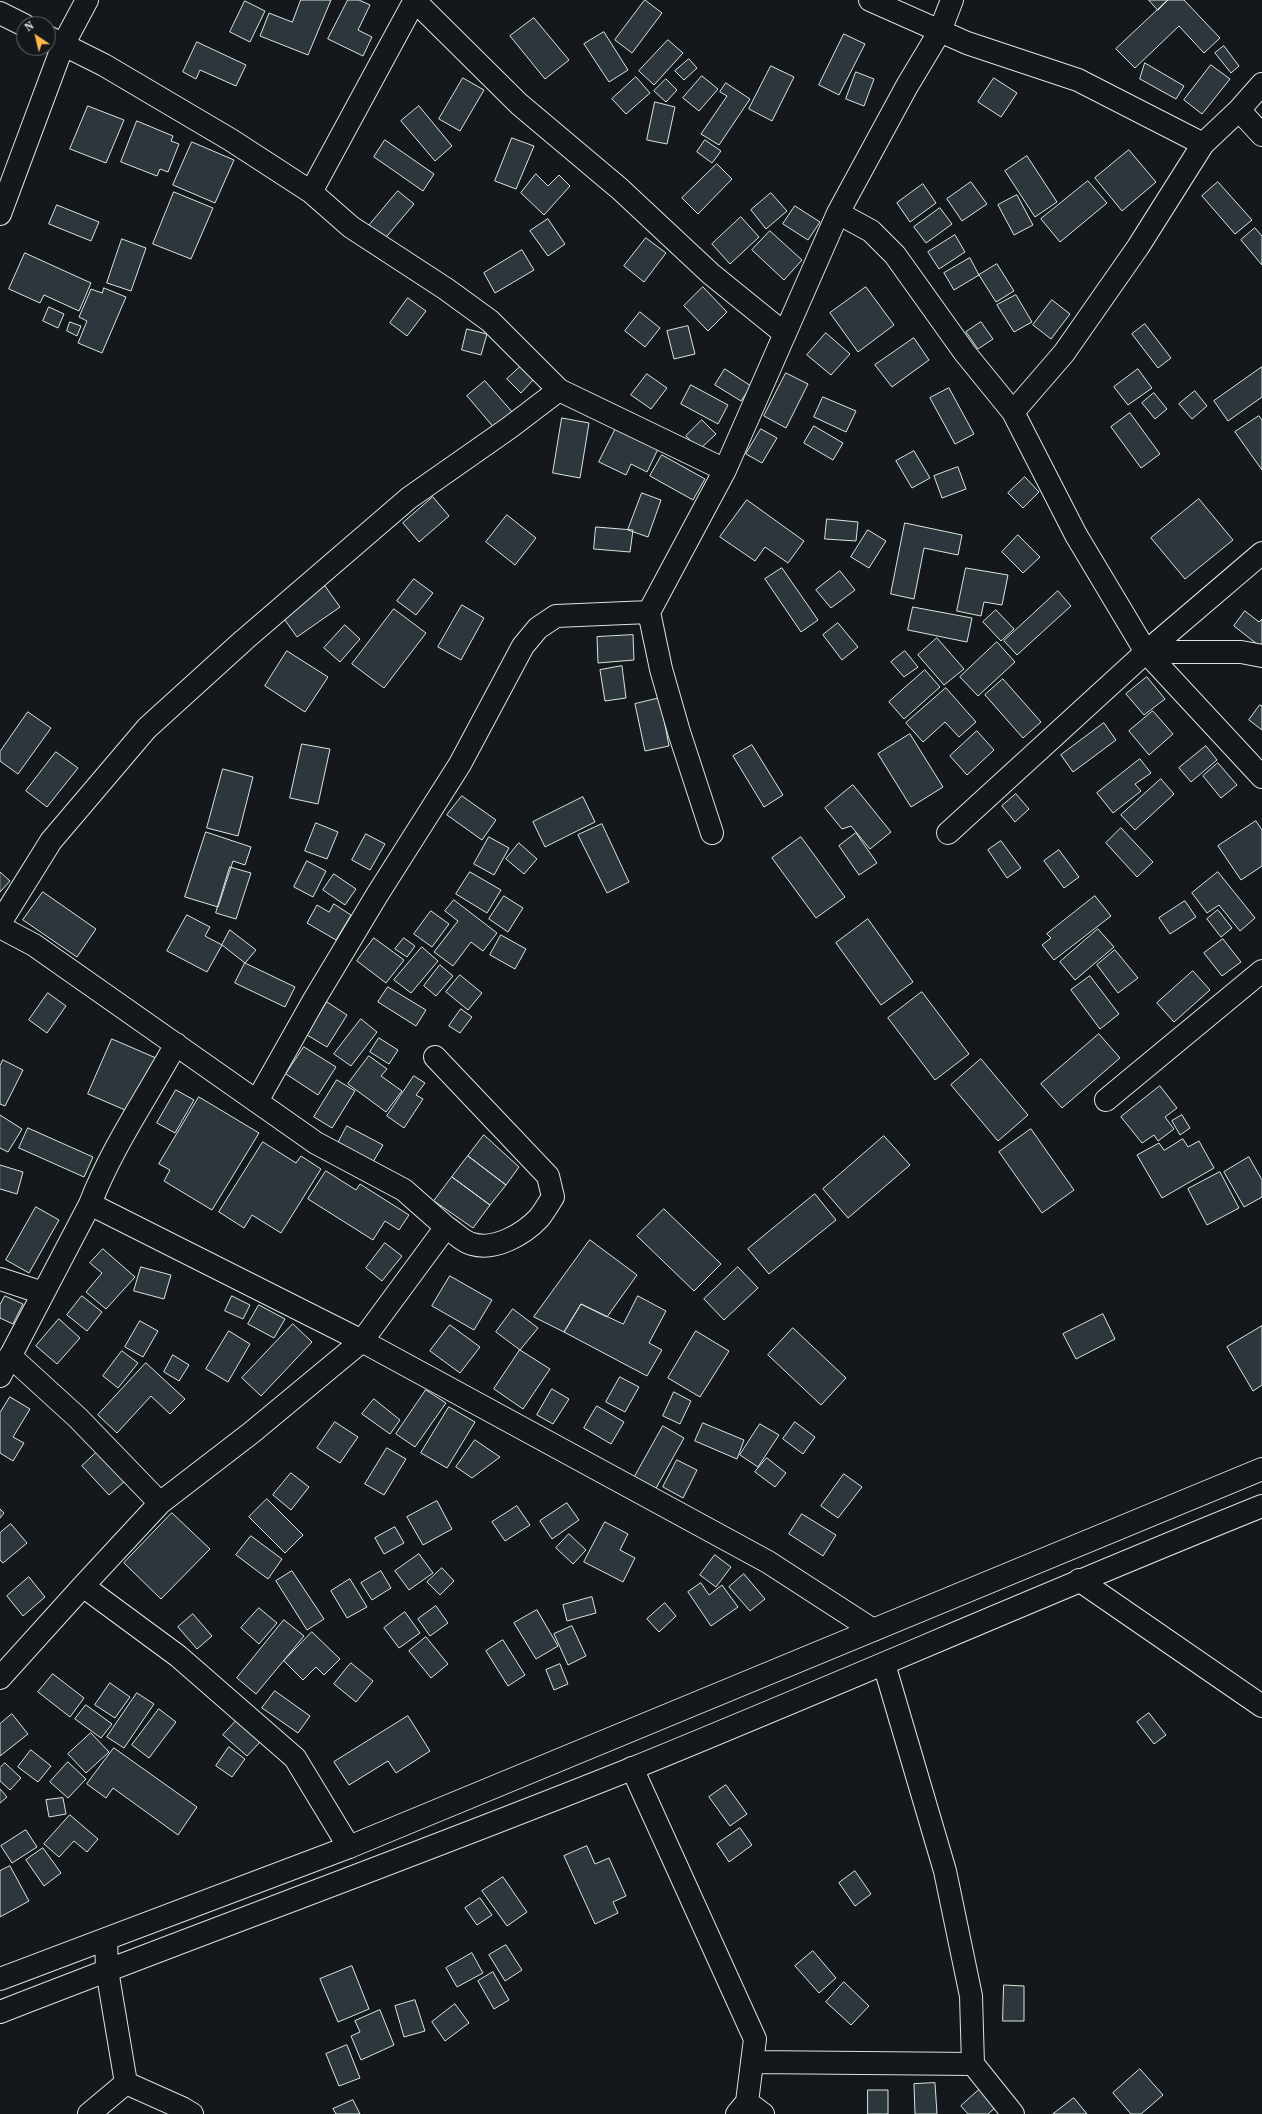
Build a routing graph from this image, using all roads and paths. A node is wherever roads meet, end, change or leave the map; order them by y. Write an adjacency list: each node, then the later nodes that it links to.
1 (87, 0): 8 (street)
2 (414, 0): 14 (street); 17 (street)
3 (870, 0): 7 (street)
4 (952, 0): 7 (street)
5 (0, 13): 6 (street)
6 (16, 21)
7 (940, 31): 13 (street); 15 (street)
8 (56, 41): 14 (street)
9 (51, 56): 16 (street)
10 (1262, 84): 11 (street)
11 (1239, 110): 12 (street); 13 (street)
12 (1262, 135)
13 (1203, 144): 19 (street)
14 (311, 192): 18 (street)
15 (838, 213): 17 (street); 19 (street)
16 (0, 214)
17 (785, 334): 20 (street)
18 (559, 390): 20 (street); 28 (street)
19 (1013, 412): 23 (street)
20 (725, 470): 22 (street)
21 (1262, 553): 23 (street)
22 (649, 612): 26 (street); 34 (street)
23 (1146, 652): 24 (street); 25 (street); 27 (street)
24 (1262, 656)
25 (1262, 777)
26 (712, 833)
27 (948, 833)
28 (0, 924)
29 (0, 928): 31 (street)
30 (1262, 971): 33 (street)
31 (176, 1044): 34 (street); 35 (street)
32 (435, 1057): 36 (street)
33 (1106, 1100)
34 (257, 1102): 36 (street)
35 (90, 1204): 38 (street); 39 (street)
36 (446, 1227): 39 (street)
37 (0, 1279): 38 (street)
38 (43, 1293): 40 (street)
39 (362, 1341): 43 (street); 47 (street)
40 (10, 1356): 41 (street); 43 (street)
41 (0, 1376)
42 (1262, 1469): 47 (street)
43 (160, 1503): 46 (street)
44 (1262, 1506): 45 (street)
45 (1079, 1580): 48 (street); 50 (street)
46 (82, 1586): 49 (street); 52 (street)
47 (873, 1630): 52 (street)
48 (884, 1664): 51 (street); 58 (street)
49 (1, 1676)
50 (1262, 1706)
51 (632, 1768): 54 (street); 57 (street)
52 (349, 1847): 53 (street)
53 (106, 1940): 54 (street); 55 (street)
54 (107, 1970): 56 (street); 59 (street)
55 (0, 1979)
56 (0, 2012)
57 (752, 2062): 58 (street); 60 (street)
58 (973, 2064): 63 (street)
59 (126, 2083): 61 (street); 62 (street)
60 (749, 2110)
61 (89, 2114)
62 (192, 2114)
63 (1014, 2114)

